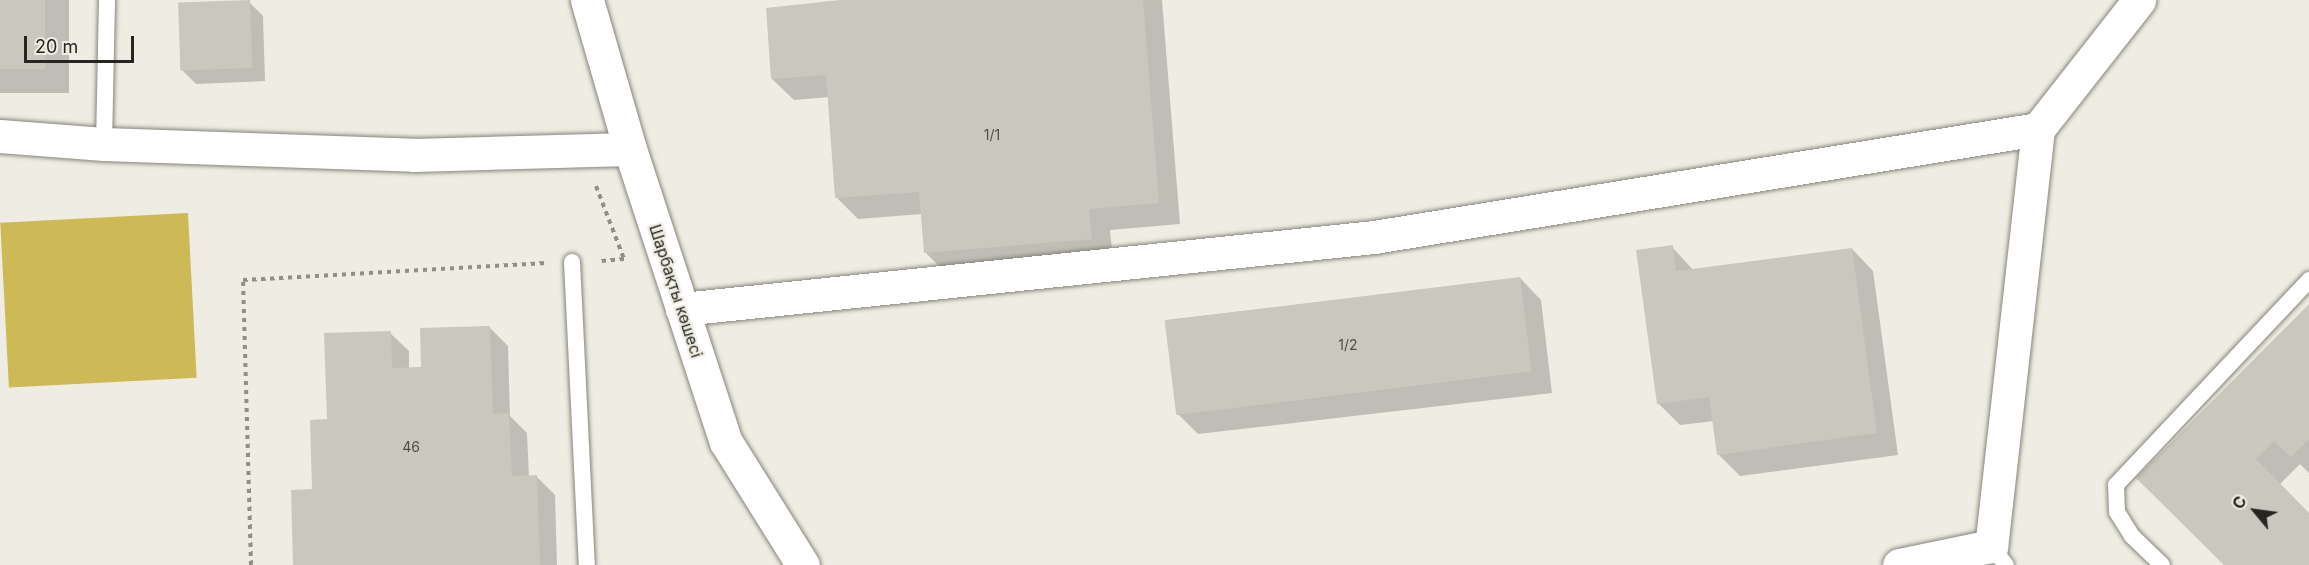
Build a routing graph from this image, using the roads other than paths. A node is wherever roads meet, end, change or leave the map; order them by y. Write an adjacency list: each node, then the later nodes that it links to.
1 (107, 0): 6 (lane)
2 (587, 0): 7 (street, Шарбақты көшесі)
3 (2139, 0): 4 (street)
4 (2038, 129): 10 (street); 11 (street)
5 (0, 136): 6 (street)
6 (104, 144): 7 (street)
7 (630, 149): 10 (street, Шарбақты көшесі)
8 (572, 262): 13 (lane)
9 (2309, 280): 15 (lane)
10 (682, 309): 14 (street, Шарбақты көшесі)
11 (1999, 556): 12 (street)
12 (1922, 563)
13 (588, 565)
14 (803, 565)
15 (2162, 565)

